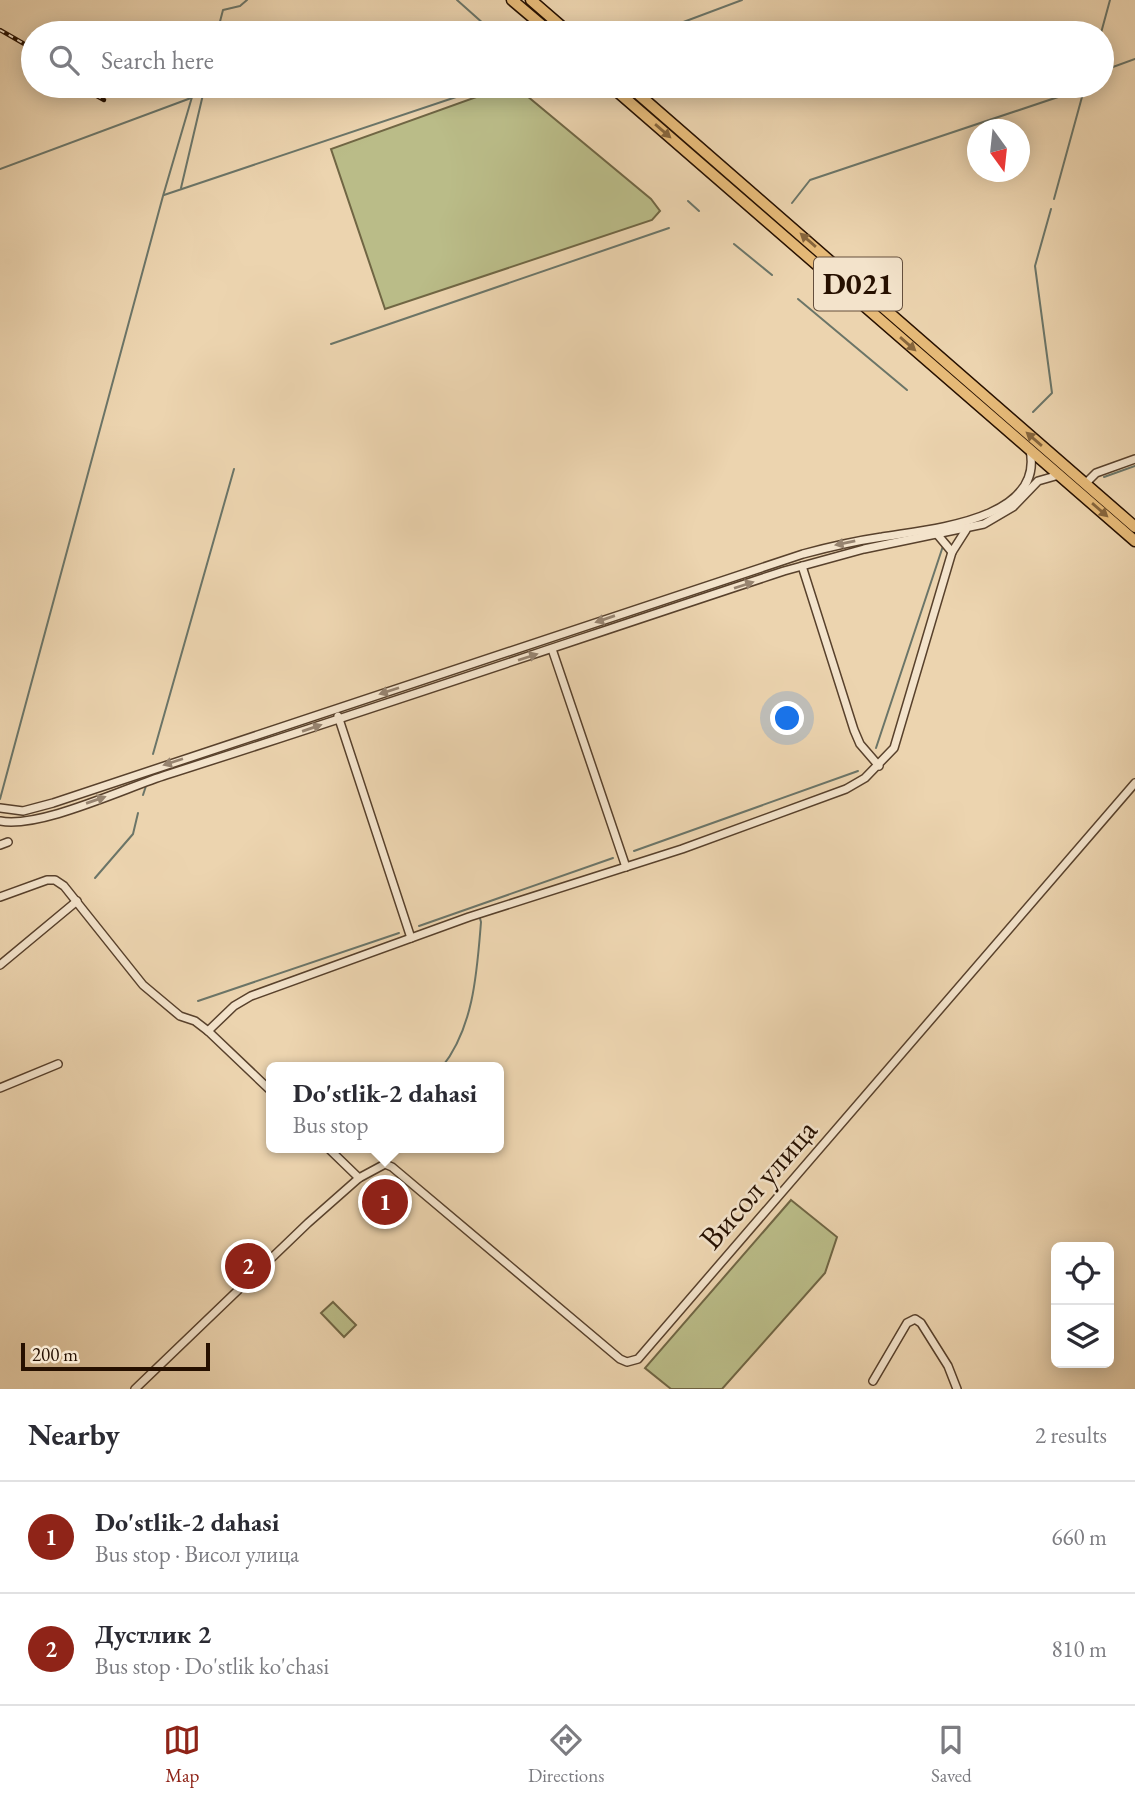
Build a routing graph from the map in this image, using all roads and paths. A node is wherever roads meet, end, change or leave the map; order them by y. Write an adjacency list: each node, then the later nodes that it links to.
1 (512, 0): 3 (highway)
2 (531, 0): 4 (highway)
3 (537, 21)
4 (555, 21)
5 (625, 98): 8 (highway, D021, one-way to 8)
6 (643, 98): 7 (highway, D021, one-way to 6)
7 (887, 309): 8 (highway); 12 (highway, D021, one-way to 7)
8 (879, 319): 9 (highway, D021, one-way to 9)
9 (1030, 449): 11 (highway, D021); 19 (street, one-way to 19)
10 (1135, 459): 12 (street)
11 (1059, 475): 14 (street); 16 (highway, D021, one-way to 16)
12 (1085, 484): 13 (highway, D021)
13 (1135, 527)
14 (966, 530): 15 (street); 17 (street)
15 (937, 534): 17 (street); 18 (street)
16 (1135, 541)
17 (952, 552): 24 (street)
18 (802, 566): 20 (street, one-way to 18); 24 (street)
19 (638, 608): 20 (street); 22 (street, one-way to 22)
20 (642, 618): 21 (street)
21 (552, 649): 23 (street, one-way to 21); 30 (street)
22 (336, 709): 23 (street); 27 (street, one-way to 27)
23 (339, 719): 29 (street, one-way to 23); 33 (street)
24 (879, 766): 30 (street)
25 (1135, 783): 40 (street, Висол улица)
26 (1, 808): 27 (street)
27 (29, 810): 29 (street)
28 (0, 821): 29 (street)
29 (31, 821)
30 (625, 867): 33 (street)
31 (0, 897): 32 (street)
32 (77, 901): 34 (street); 35 (street)
33 (411, 938): 35 (street)
34 (0, 965)
35 (208, 1031): 37 (street)
36 (58, 1064): 38 (street)
37 (266, 1086)
38 (0, 1088)
39 (333, 1153): 40 (street)
40 (359, 1178): 42 (street)
41 (873, 1381): 43 (street)
42 (135, 1389)
43 (957, 1389)

